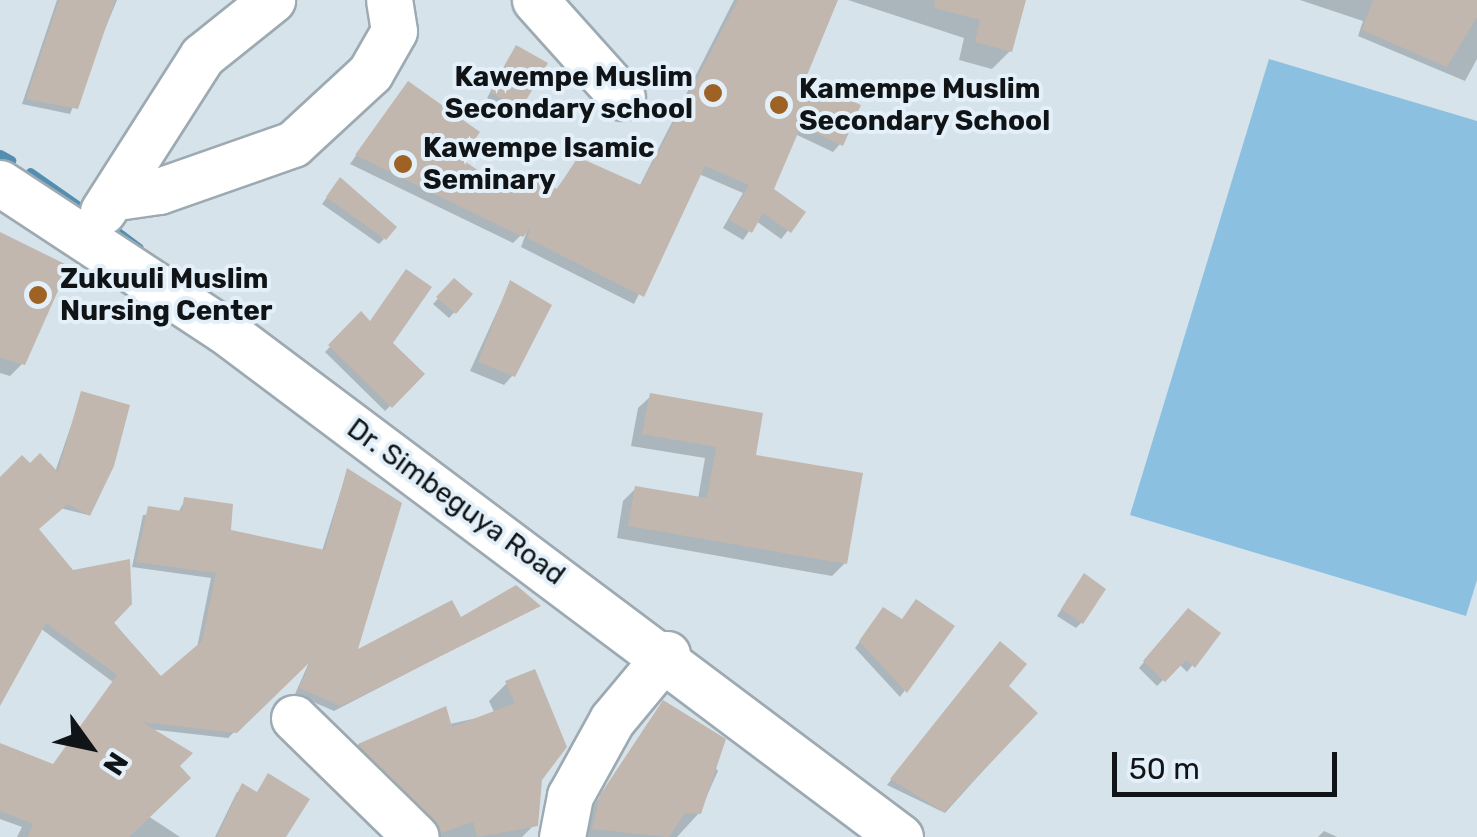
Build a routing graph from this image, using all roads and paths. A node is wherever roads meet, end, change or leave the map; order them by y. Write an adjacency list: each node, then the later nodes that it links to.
1 (272, 0): 6 (street)
2 (389, 0): 6 (street)
3 (536, 0): 4 (street)
4 (622, 97)
5 (2, 192): 7 (street, Dr. Simbeguya Road)
6 (117, 197): 7 (street)
7 (82, 234): 8 (street, Dr. Simbeguya Road)
8 (668, 654): 11 (street); 12 (street, Dr. Simbeguya Road)
9 (294, 718): 10 (street)
10 (416, 837)
11 (562, 837)
12 (900, 837)

